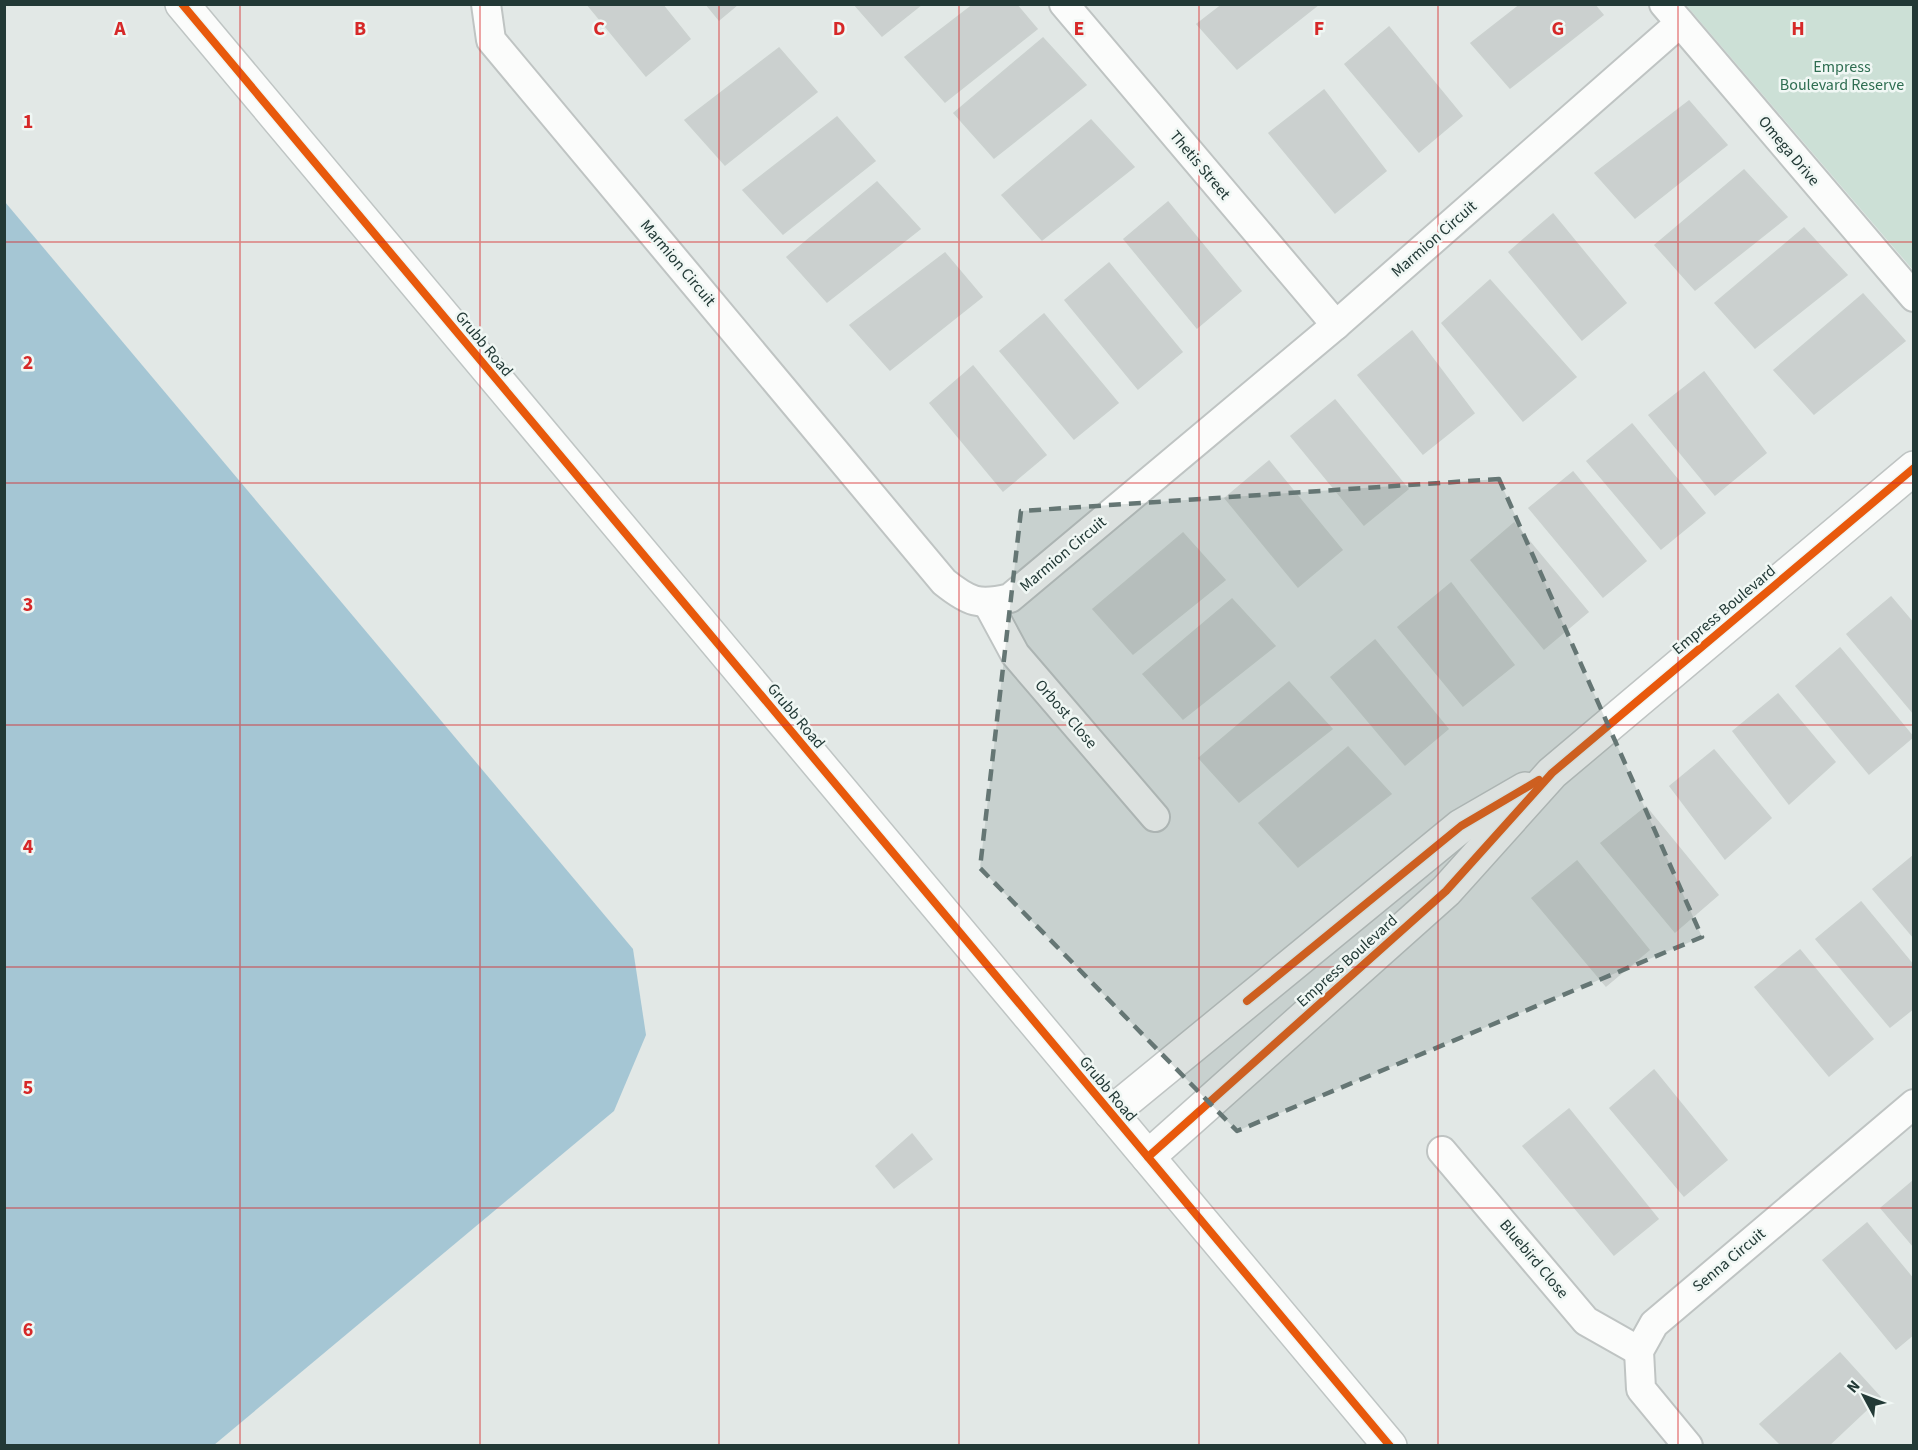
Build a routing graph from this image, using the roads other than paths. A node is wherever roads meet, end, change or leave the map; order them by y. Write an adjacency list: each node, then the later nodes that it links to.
1 (182, 4): 12 (main road, Grubb Road)
2 (486, 4): 8 (street, Marmion Circuit)
3 (1064, 4): 6 (street, Thetis Street)
4 (1672, 14): 5 (street, Omega Drive); 6 (street, Marmion Circuit)
5 (1914, 297)
6 (1336, 325): 8 (street, Marmion Circuit)
7 (1914, 468): 9 (main road, Empress Boulevard)
8 (988, 604): 10 (street, Orbost Close)
9 (1552, 773): 12 (main road, Empress Boulevard); 14 (main road, Empress Boulevard)
10 (1155, 817)
11 (1914, 1104): 15 (street, Senna Circuit)
12 (1111, 1113): 14 (main road, Grubb Road)
13 (1442, 1151): 15 (street, Bluebird Close)
14 (1148, 1157): 16 (main road, Grubb Road)
15 (1639, 1351): 17 (street)
16 (1390, 1446)
17 (1688, 1446)

